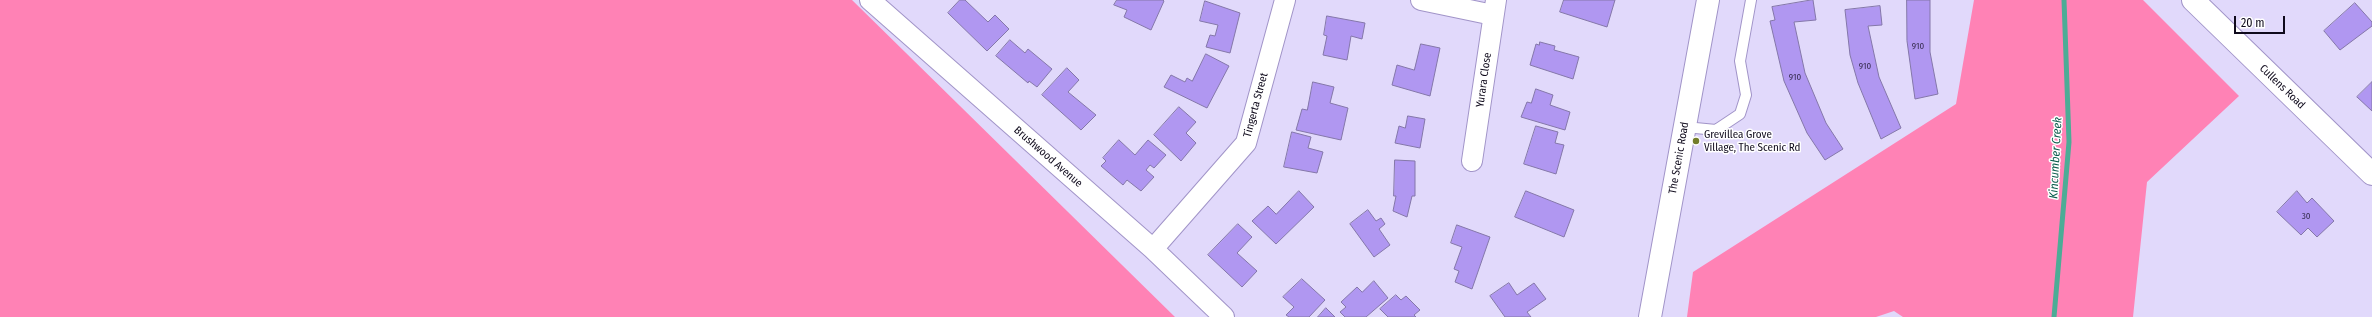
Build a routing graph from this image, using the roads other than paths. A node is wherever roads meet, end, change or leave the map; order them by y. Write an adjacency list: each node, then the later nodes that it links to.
1 (870, 0): 11 (street, Brushwood Avenue)
2 (1284, 0): 11 (street, Tingerta Street)
3 (1421, 0): 7 (street)
4 (1708, 0): 8 (main road, The Scenic Road)
5 (1751, 0): 8 (lane)
6 (2193, 0): 10 (main road, Cullens Road)
7 (1494, 8): 9 (street, Yurara Close)
8 (1685, 127): 13 (main road, The Scenic Road)
9 (1472, 161)
10 (2372, 174)
11 (1153, 249): 12 (street, Brushwood Avenue)
12 (1224, 317)
13 (1650, 317)

